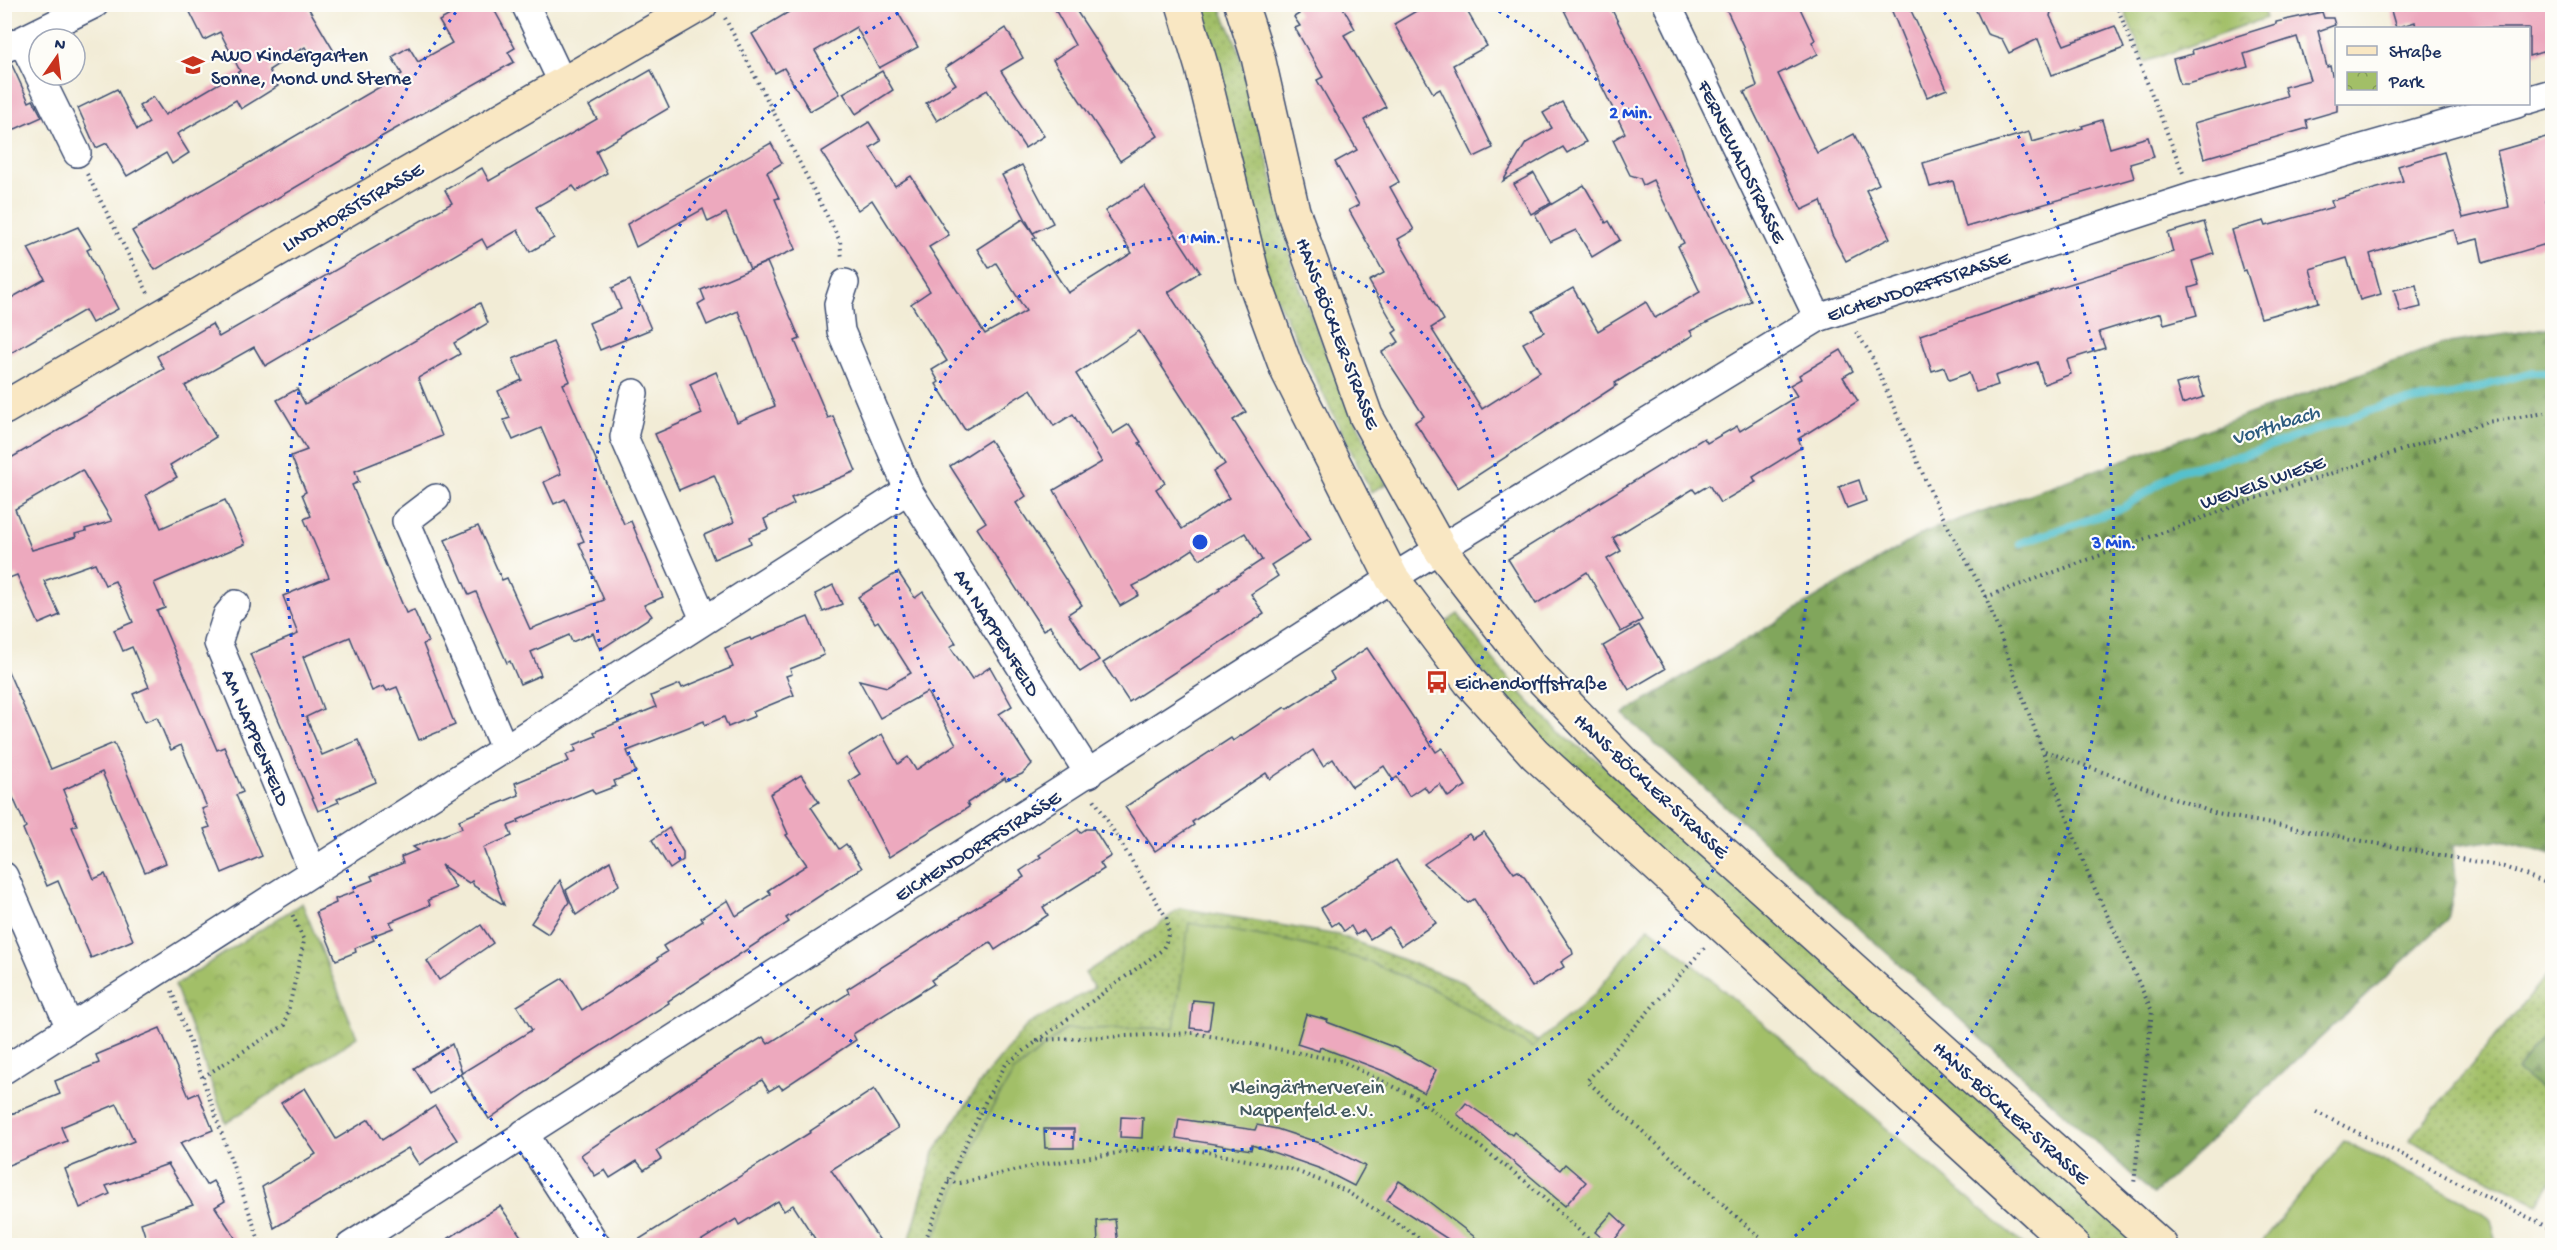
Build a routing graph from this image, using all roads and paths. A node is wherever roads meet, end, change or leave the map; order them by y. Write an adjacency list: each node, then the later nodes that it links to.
1 (95, 4): 8 (street)
2 (525, 4): 9 (street)
3 (1183, 4): 24 (main road)
4 (1241, 4): 23 (main road, HANS-BÖCKLER-STRASSE)
5 (1667, 4): 16 (street, FERNEWALDSTRASSE)
6 (2116, 4): 14 (path)
7 (712, 10): 9 (main road, LINDHORSTSTRASSE); 15 (path)
8 (13, 45): 13 (street)
9 (563, 84): 17 (main road, LINDHORSTSTRASSE)
10 (2553, 93): 11 (street)
11 (2530, 100)
12 (2513, 105): 14 (street, EICHENDORFFSTRASSE)
13 (76, 153): 17 (path)
14 (2191, 197): 16 (street, EICHENDORFFSTRASSE)
15 (845, 283): 21 (street, AM NAPPENFELD)
16 (1829, 313): 23 (street, EICHENDORFFSTRASSE); 25 (path)
17 (160, 317): 19 (main road, LINDHORSTSTRASSE)
18 (634, 393): 27 (street)
19 (4, 408)
20 (2553, 412): 25 (path, WEVELS WIESE)
21 (908, 490): 27 (street); 30 (street, AM NAPPENFELD)
22 (436, 498): 28 (street)
23 (1440, 549): 24 (street, EICHENDORFFSTRASSE); 44 (main road, HANS-BÖCKLER-STRASSE)
24 (1392, 578): 30 (street, EICHENDORFFSTRASSE); 35 (main road)
25 (1986, 597): 29 (path)
26 (236, 604): 31 (street, AM NAPPENFELD)
27 (704, 619): 28 (street)
28 (504, 748): 31 (street)
29 (2044, 751): 33 (path); 44 (path)
30 (1085, 776): 38 (path); 42 (street, EICHENDORFFSTRASSE)
31 (313, 872): 34 (street)
32 (4, 876): 37 (street)
33 (2553, 885)
34 (283, 892): 36 (street); 40 (path)
35 (1723, 926): 52 (path); 53 (main road)
36 (164, 969): 37 (street); 40 (path)
37 (70, 1028): 39 (street)
38 (1036, 1040): 43 (path); 51 (path)
39 (4, 1070)
40 (203, 1077): 46 (path)
41 (2316, 1112): 45 (path)
42 (524, 1133): 47 (street, EICHENDORFFSTRASSE); 48 (street)
43 (948, 1182): 49 (path); 50 (path)
44 (2130, 1218): 54 (main road, HANS-BÖCKLER-STRASSE)
45 (2553, 1229)
46 (261, 1245)
47 (350, 1245)
48 (597, 1245)
49 (923, 1245)
50 (1428, 1245)
51 (1596, 1245)
52 (1769, 1245)
53 (2073, 1245)
54 (2161, 1245)

